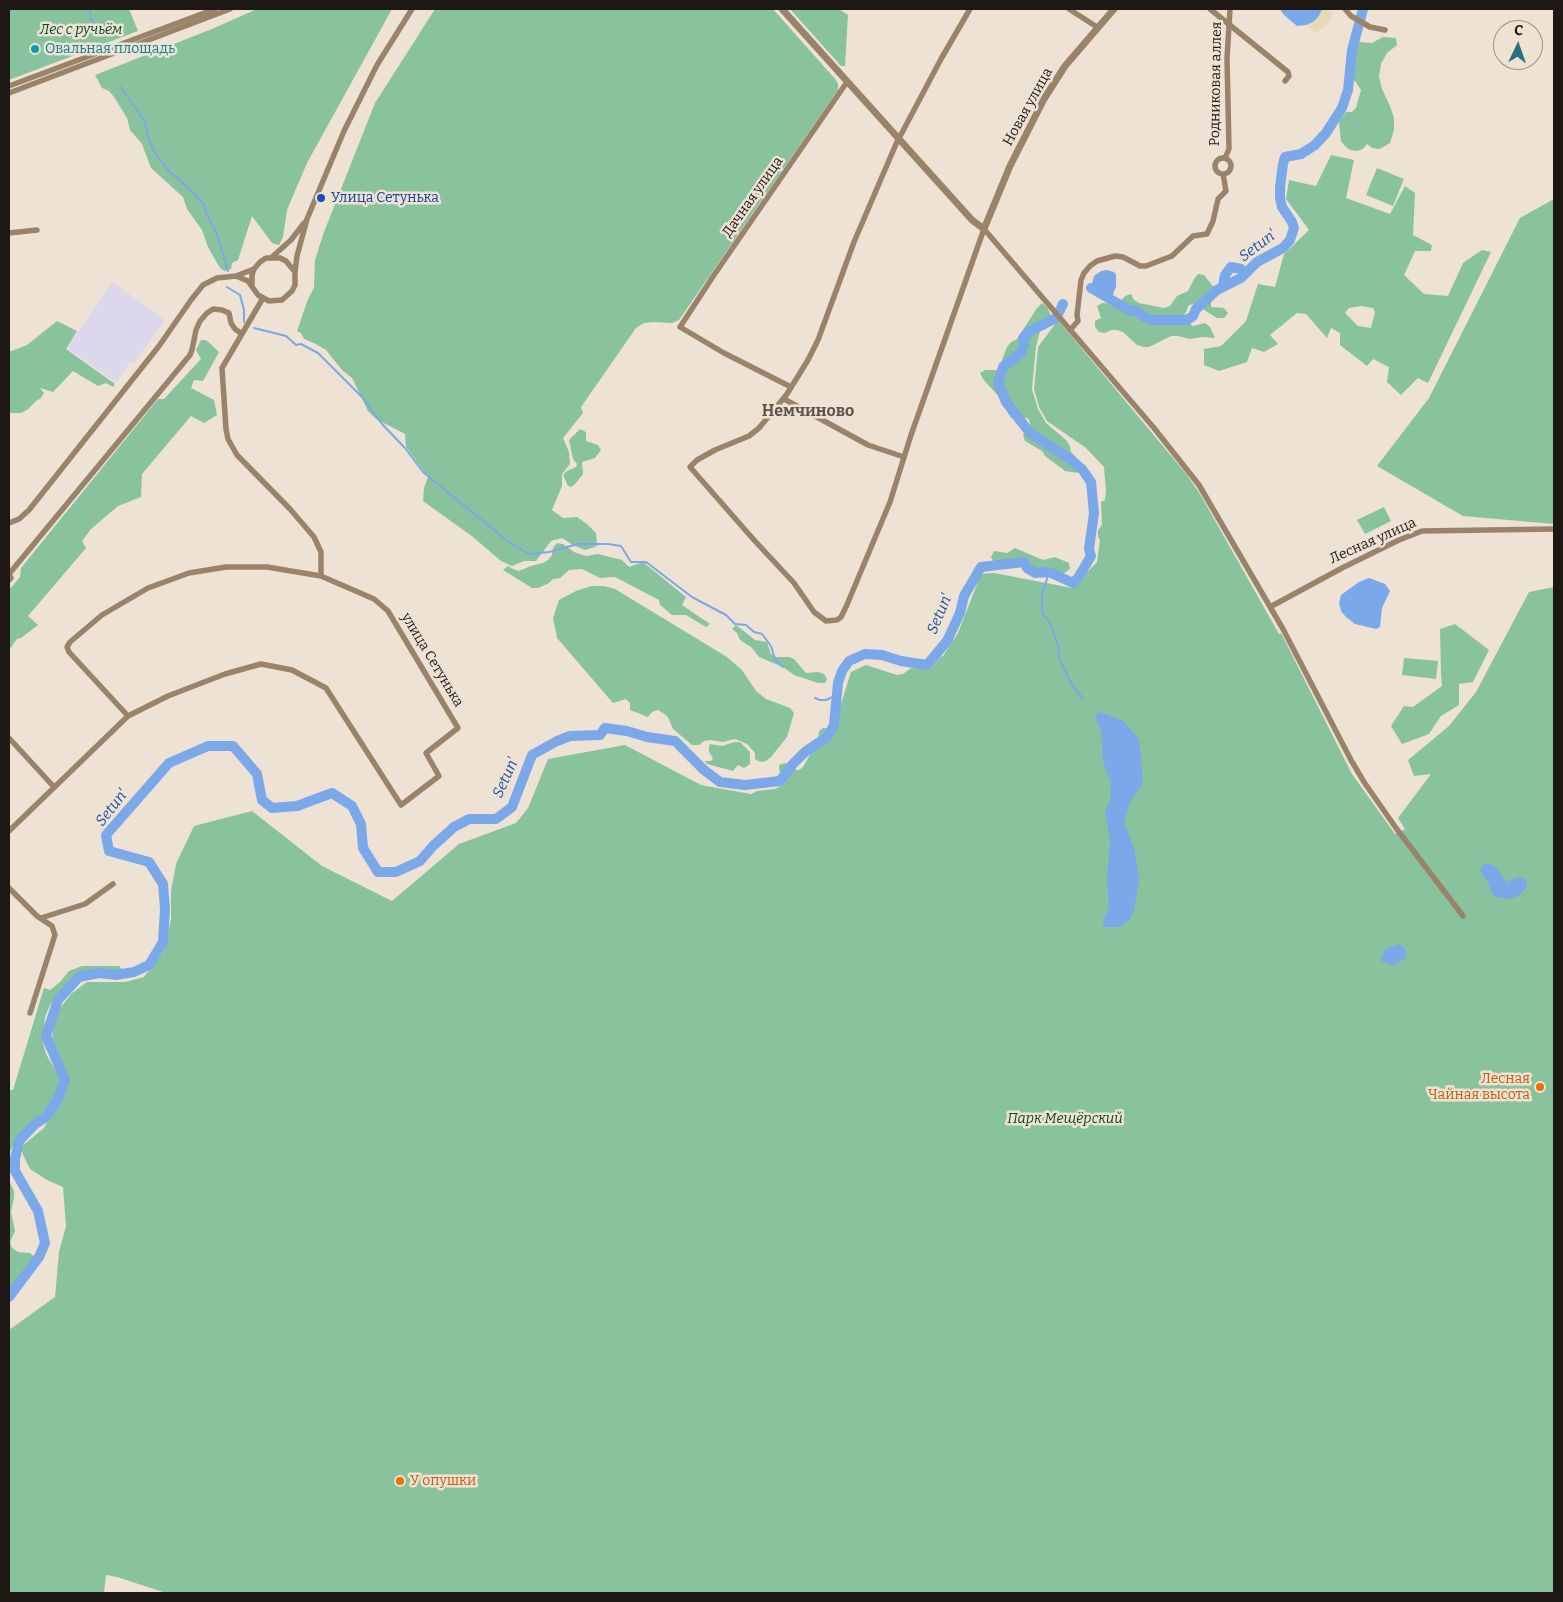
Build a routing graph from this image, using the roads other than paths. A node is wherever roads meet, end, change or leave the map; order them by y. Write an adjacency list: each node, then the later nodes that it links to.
1 (215, 9): 16 (street)
2 (230, 9): 17 (street)
3 (412, 9): 21 (street)
4 (782, 9): 15 (street)
5 (970, 9): 18 (street)
6 (1069, 9): 12 (street)
7 (1114, 9): 12 (street, Новая улица)
8 (1210, 9): 11 (street)
9 (1230, 9): 11 (street, Родниковая аллея)
10 (1345, 9): 13 (street)
11 (1229, 25): 14 (street); 19 (street, Родниковая аллея)
12 (1097, 27): 22 (street, Новая улица)
13 (1385, 30)
14 (1285, 81)
15 (847, 82): 18 (street); 33 (street, Дачная улица)
16 (9, 86)
17 (9, 93)
18 (899, 139): 22 (street); 33 (street)
19 (1225, 158): 20 (street, Родниковая аллея); 20 (street, Родниковая аллея)
20 (1223, 174): 31 (street, Родниковая аллея)
21 (307, 219): 25 (street); 27 (street)
22 (984, 229): 31 (street); 35 (street)
23 (37, 230): 24 (street)
24 (9, 233)
25 (272, 257): 26 (street); 27 (street)
26 (254, 269): 28 (street); 29 (street)
27 (295, 272): 30 (street)
28 (236, 276): 29 (street); 36 (street)
29 (252, 286): 30 (street)
30 (263, 298): 32 (street)
31 (1070, 330): 41 (street)
32 (242, 334): 38 (street); 39 (street)
33 (791, 388): 34 (street)
34 (784, 398): 35 (street); 35 (street)
35 (904, 457)
36 (9, 523)
37 (1554, 529): 41 (street, Лесная улица)
38 (9, 574): 40 (street)
39 (321, 576): 42 (street, улица Сетунька); 42 (street, улица Сетунька)
40 (9, 580)
41 (1270, 607): 48 (street)
42 (128, 716): 44 (street)
43 (9, 738): 44 (street)
44 (54, 787): 45 (street)
45 (9, 831)
46 (113, 884): 49 (street)
47 (9, 888): 49 (street)
48 (1463, 916)
49 (41, 918): 50 (street)
50 (30, 1013)

